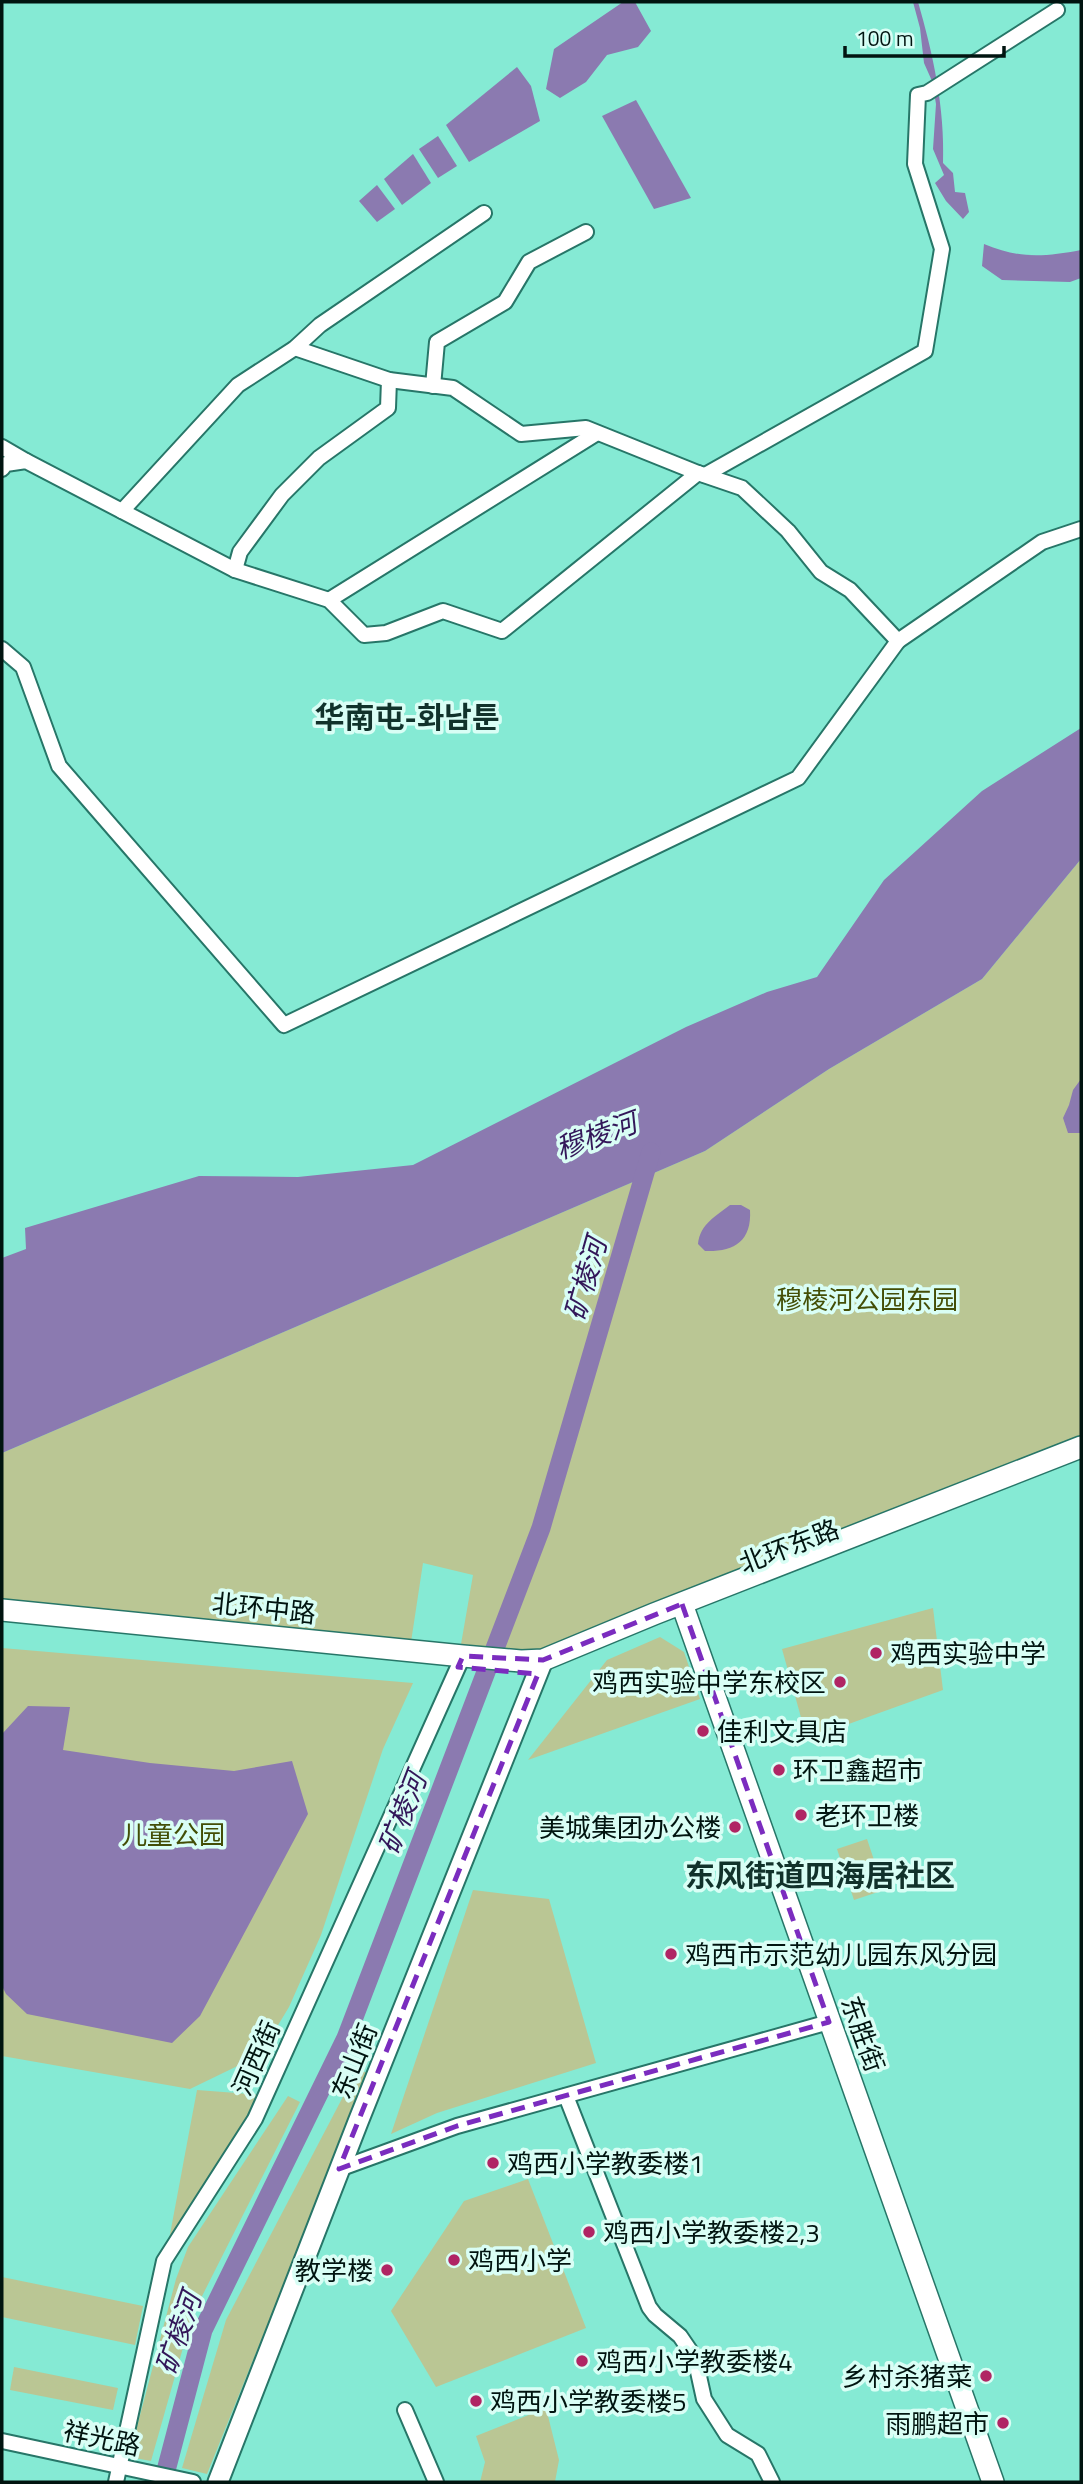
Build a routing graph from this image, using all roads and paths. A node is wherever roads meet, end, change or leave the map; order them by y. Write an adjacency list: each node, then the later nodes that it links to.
1 (1057, 10): 11 (street)
2 (484, 213): 4 (street)
3 (586, 232): 6 (street)
4 (295, 348): 5 (street); 12 (street)
5 (389, 380): 6 (street); 14 (street)
6 (433, 386): 7 (street)
7 (597, 433): 11 (street); 15 (street)
8 (2, 447): 9 (street)
9 (26, 461): 10 (street); 12 (street)
10 (2, 469)
11 (702, 474): 15 (street); 16 (street)
12 (122, 511): 14 (street)
13 (1081, 529): 16 (street)
14 (235, 570): 15 (street)
15 (329, 600)
16 (898, 641): 17 (street)
17 (2, 649)
18 (1081, 1447): 21 (highway, 北环东路)
19 (1081, 1462): 21 (highway, 北环东路)
20 (2, 1610): 23 (highway, 北环中路)
21 (684, 1610): 24 (highway, 北环东路); 25 (highway, 东胜街)
22 (2, 1620): 23 (highway, 北环中路)
23 (461, 1661): 24 (highway, 北环中路); 30 (street, 河西街)
24 (529, 1667): 27 (main road, 东山街)
25 (829, 2022): 26 (street); 36 (highway, 东胜街)
26 (566, 2095): 27 (street); 35 (street)
27 (340, 2169): 33 (main road, 东山街)
28 (405, 2410): 34 (street)
29 (2, 2441): 30 (street, 祥光路)
30 (119, 2466): 31 (street, 河西街); 32 (street, 祥光路)
31 (116, 2482)
32 (193, 2482)
33 (219, 2482)
34 (436, 2482)
35 (772, 2482)
36 (993, 2482)

